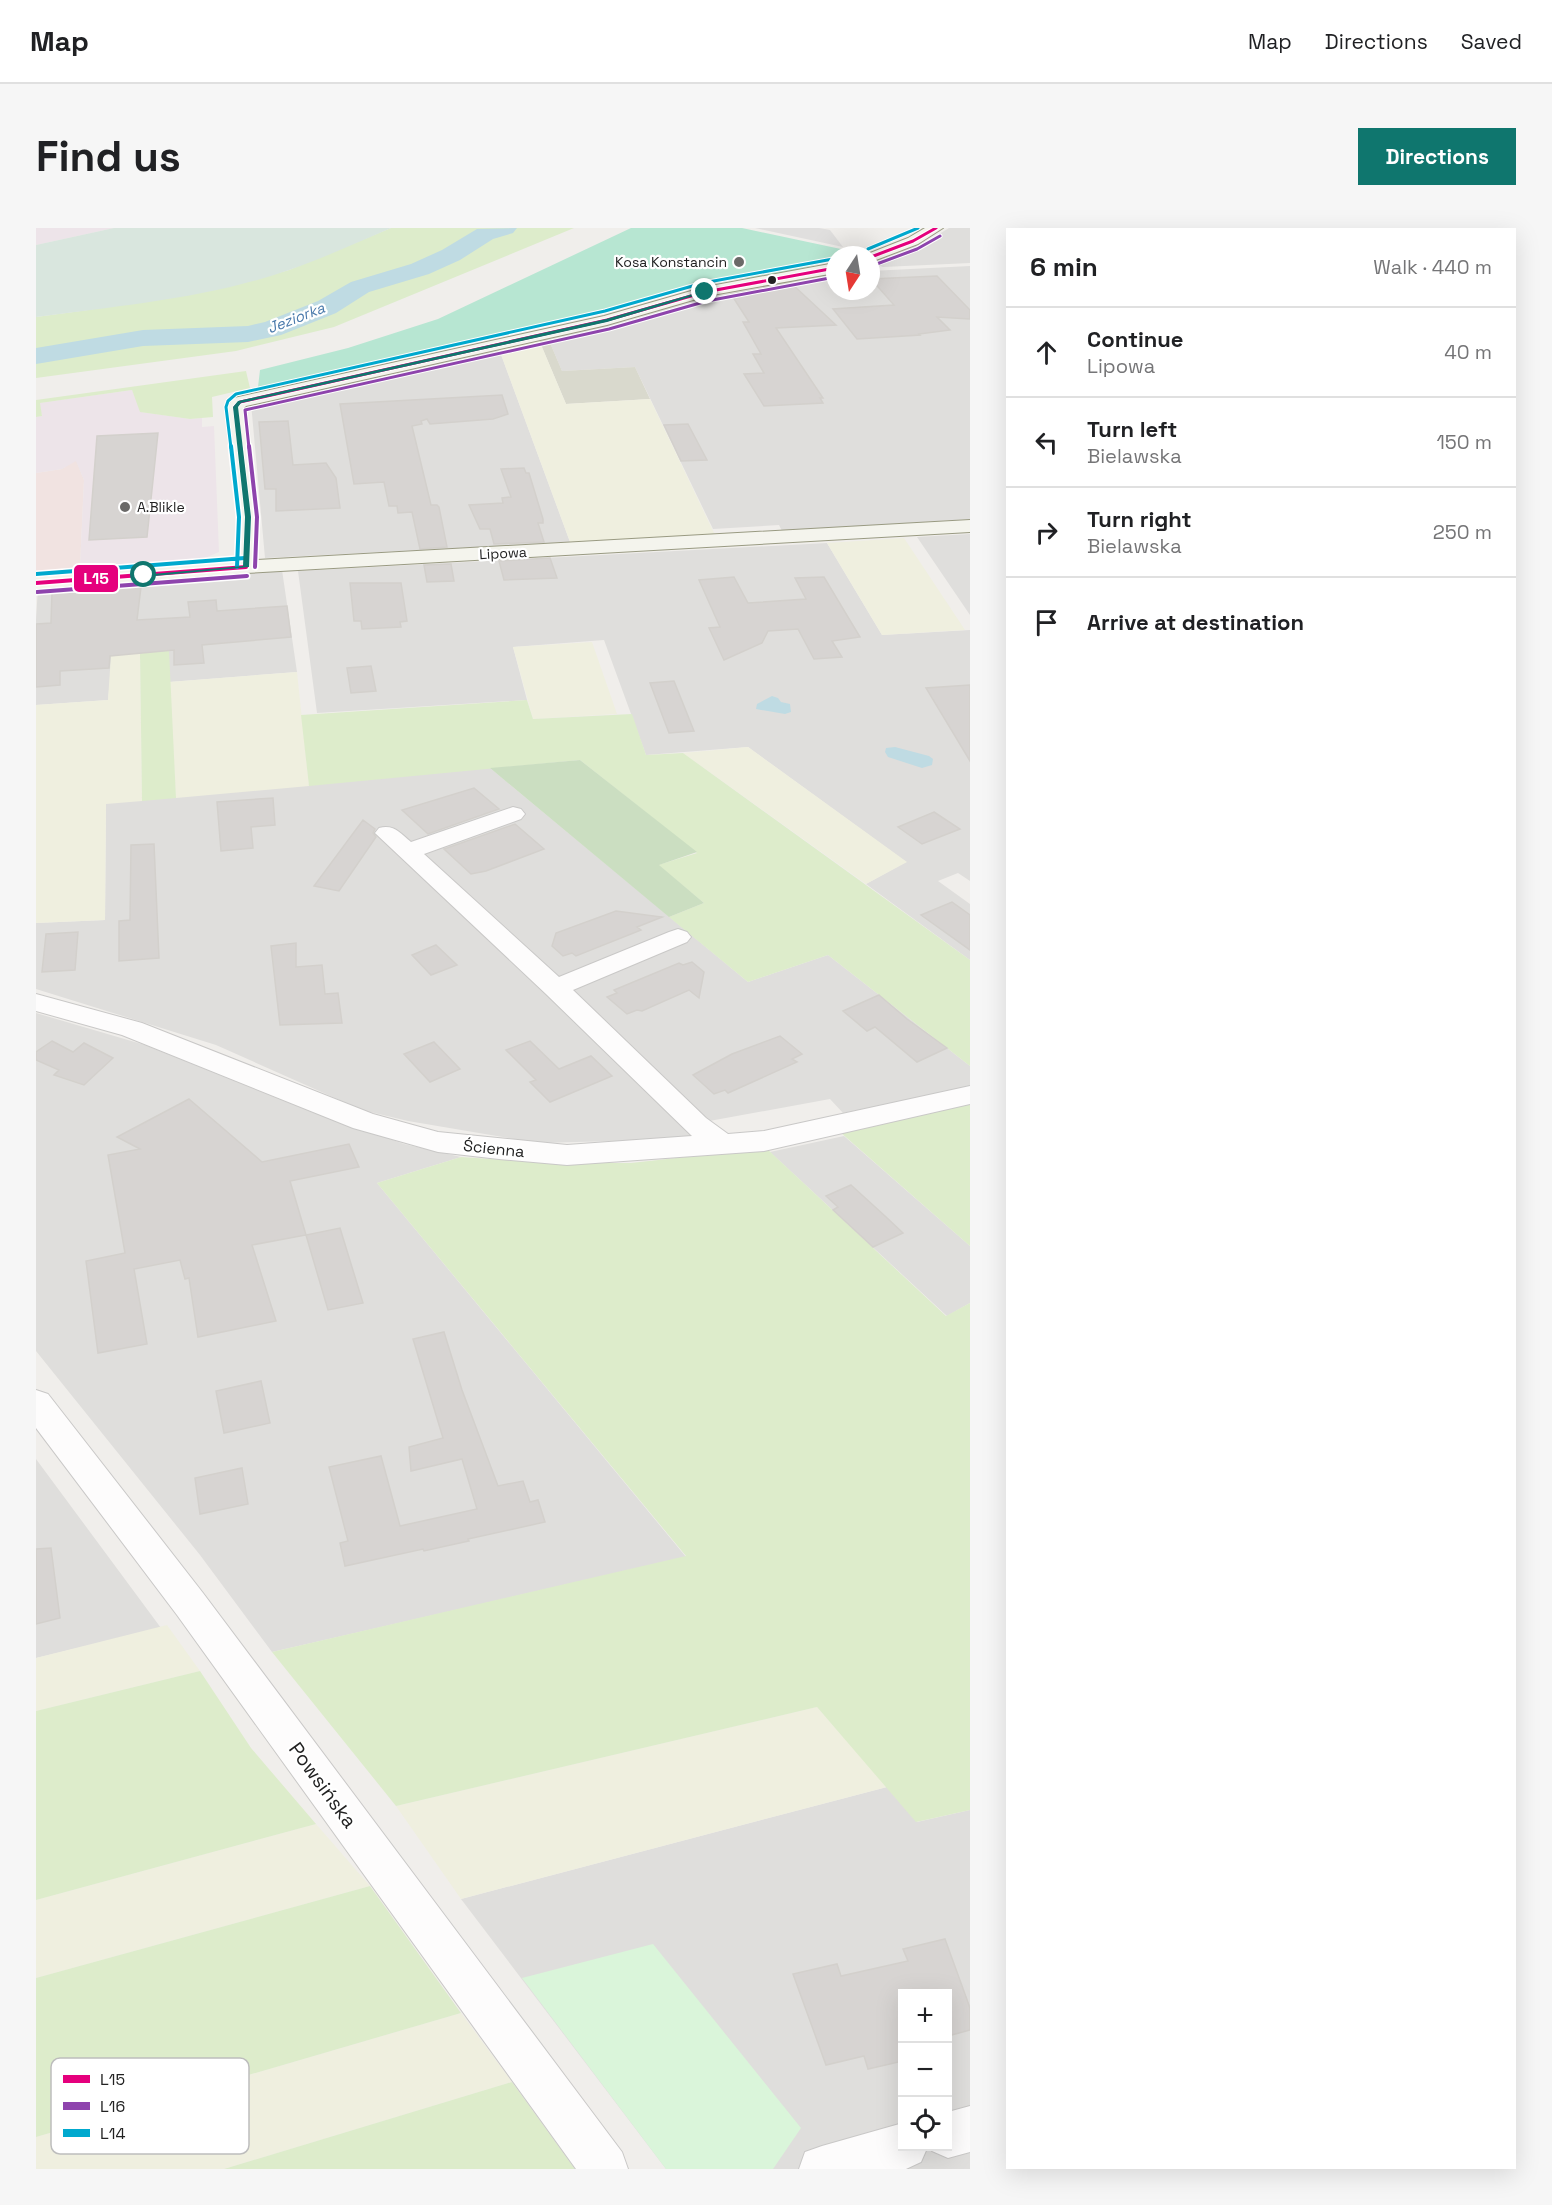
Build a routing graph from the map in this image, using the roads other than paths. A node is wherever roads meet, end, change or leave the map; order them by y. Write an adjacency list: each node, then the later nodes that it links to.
1 (936, 228): 2 (street)
2 (880, 254)
3 (826, 270): 5 (street)
4 (970, 526): 5 (street, Lipowa)
5 (246, 567): 6 (street, Lipowa)
6 (36, 583)
7 (513, 814): 9 (street)
8 (387, 833): 9 (street)
9 (407, 852): 11 (street)
10 (678, 937): 11 (street)
11 (555, 988): 14 (street)
12 (36, 1002): 14 (street, Ścienna)
13 (970, 1095): 14 (street, Ścienna)
14 (724, 1145)
15 (36, 1403): 19 (street, Powsińska)
16 (970, 2129): 17 (street)
17 (952, 2134)
18 (898, 2148): 20 (street)
19 (605, 2169)
20 (822, 2169)

